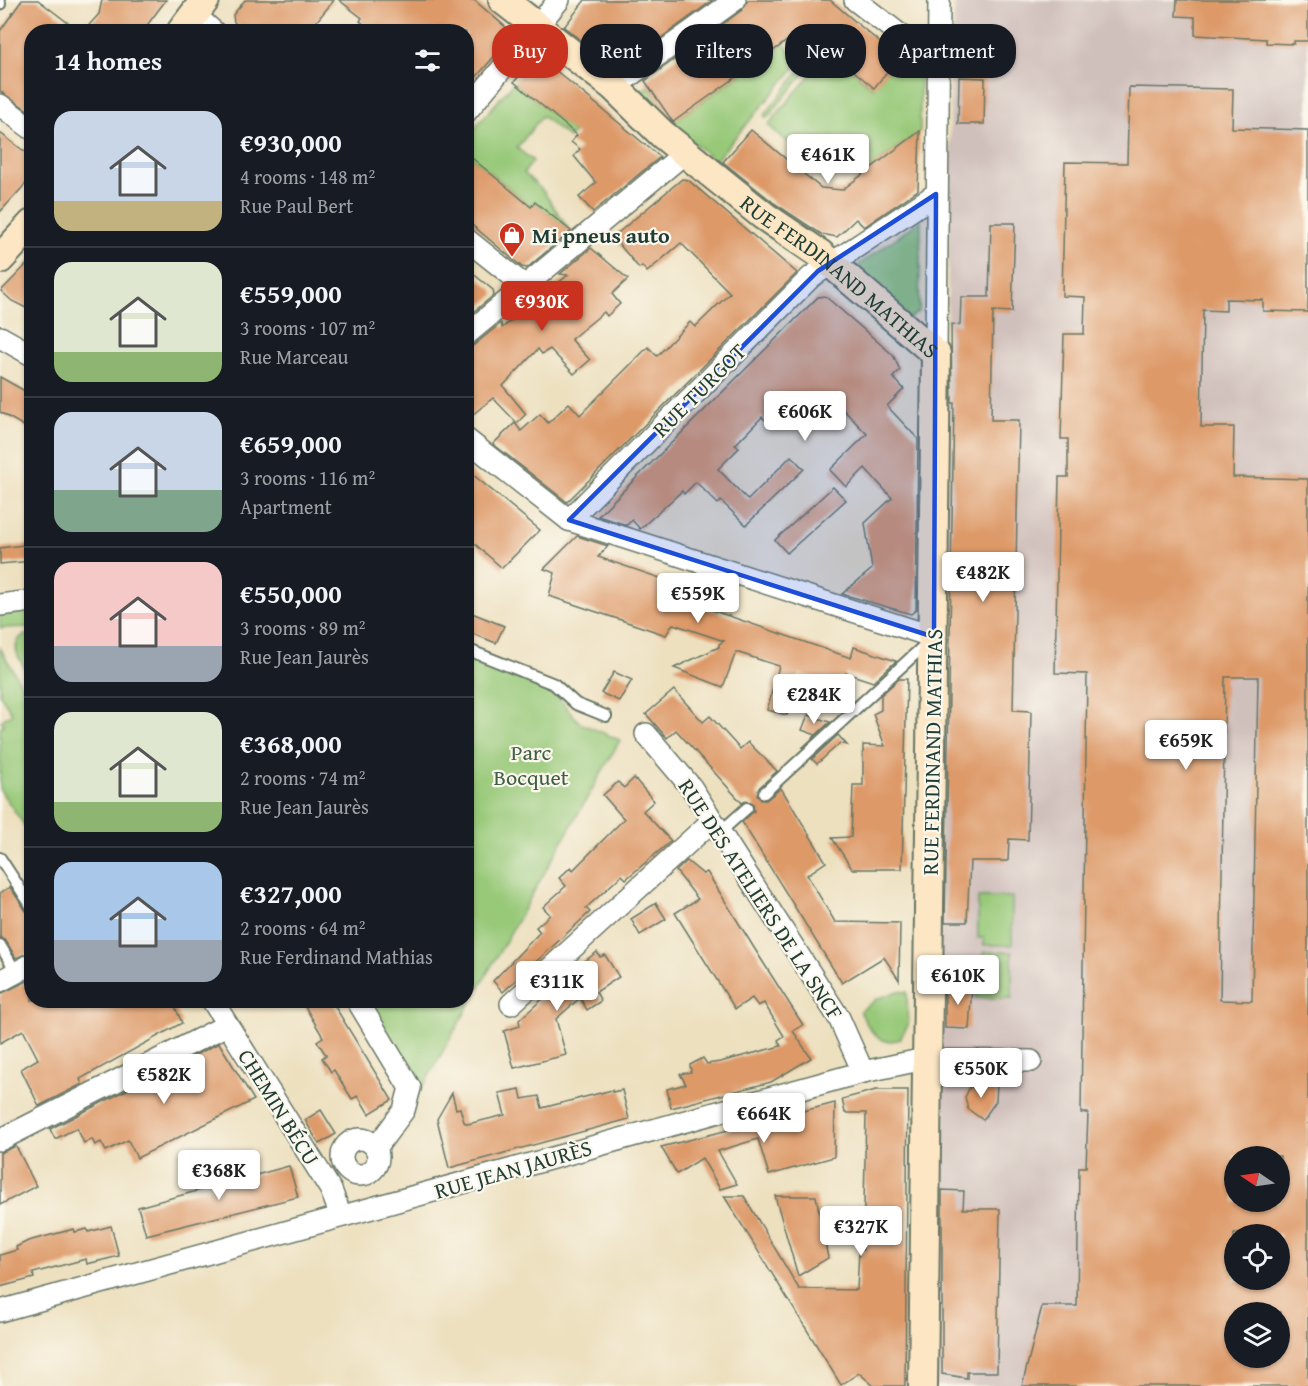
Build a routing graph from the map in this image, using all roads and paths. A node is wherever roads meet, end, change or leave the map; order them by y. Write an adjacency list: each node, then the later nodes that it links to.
1 (503, 0): 6 (street, RUE FERDINAND MATHIAS)
2 (559, 0): 7 (street)
3 (735, 0): 13 (street)
4 (855, 0): 8 (street)
5 (939, 0): 9 (street)
6 (532, 24)
7 (539, 24)
8 (886, 24)
9 (939, 24)
10 (568, 52): 13 (street, RUE FERDINAND MATHIAS)
11 (494, 78): 14 (street)
12 (938, 78): 18 (street)
13 (614, 87): 17 (street, RUE FERDINAND MATHIAS)
14 (474, 102)
15 (0, 105): 16 (street)
16 (24, 123)
17 (686, 152): 24 (street, RUE FERDINAND MATHIAS); 25 (street)
18 (936, 194): 24 (street, RUE TURGOT); 29 (street)
19 (24, 211): 21 (street)
20 (24, 233): 23 (street)
21 (0, 234)
22 (474, 245): 25 (street)
23 (0, 259)
24 (832, 264): 29 (street, RUE FERDINAND MATHIAS); 31 (street, RUE TURGOT)
25 (525, 286): 26 (street)
26 (474, 328)
27 (0, 337): 28 (street)
28 (24, 350)
29 (936, 354): 34 (street, RUE FERDINAND MATHIAS)
30 (474, 445): 31 (street)
31 (569, 520): 34 (street)
32 (24, 602): 33 (street)
33 (0, 605)
34 (933, 637): 38 (lane); 49 (street, RUE FERDINAND MATHIAS)
35 (474, 652): 36 (lane)
36 (606, 716)
37 (646, 734): 40 (street, RUE DES ATELIERS DE LA SNCF)
38 (764, 793)
39 (747, 808): 40 (lane)
40 (716, 827): 45 (street); 51 (street, RUE DES ATELIERS DE LA SNCF)
41 (0, 858): 42 (lane)
42 (24, 895)
43 (0, 945): 44 (lane)
44 (16, 972)
45 (511, 1004)
46 (217, 1008): 48 (street, CHEMIN BÉCU)
47 (362, 1008): 53 (street)
48 (227, 1025): 52 (street); 54 (street, CHEMIN BÉCU)
49 (929, 1060): 50 (street, RUE JEAN JAURÈS); 51 (street, RUE JEAN JAURÈS); 56 (street, RUE FERDINAND MATHIAS)
50 (1031, 1061)
51 (862, 1072): 54 (street, RUE JEAN JAURÈS)
52 (0, 1140)
53 (376, 1148)
54 (341, 1216): 55 (street, RUE JEAN JAURÈS)
55 (0, 1311)
56 (923, 1386)

